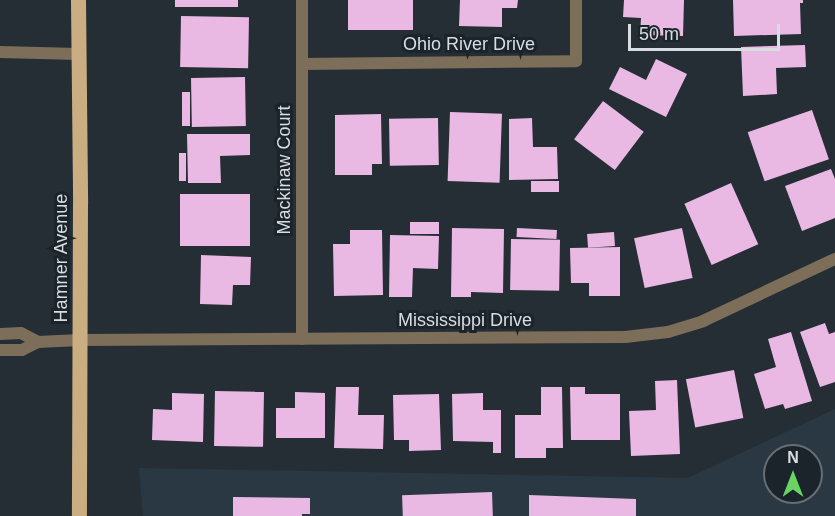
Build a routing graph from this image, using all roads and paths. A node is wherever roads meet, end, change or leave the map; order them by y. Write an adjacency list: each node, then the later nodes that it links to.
1 (78, 0): 5 (main road, Hamner Avenue)
2 (302, 0): 6 (street, Mackinaw Court)
3 (576, 0): 6 (street, Ohio River Drive)
4 (0, 52): 5 (street)
5 (78, 54): 10 (main road, Hamner Avenue)
6 (302, 64): 9 (street, Mackinaw Court)
7 (835, 259): 9 (street, Mississippi Drive)
8 (0, 334): 11 (street)
9 (302, 339): 10 (street, Mississippi Drive)
10 (80, 340): 11 (street, Mississippi Drive); 13 (main road, Hamner Avenue)
11 (38, 342): 12 (street)
12 (0, 350)
13 (79, 516)

